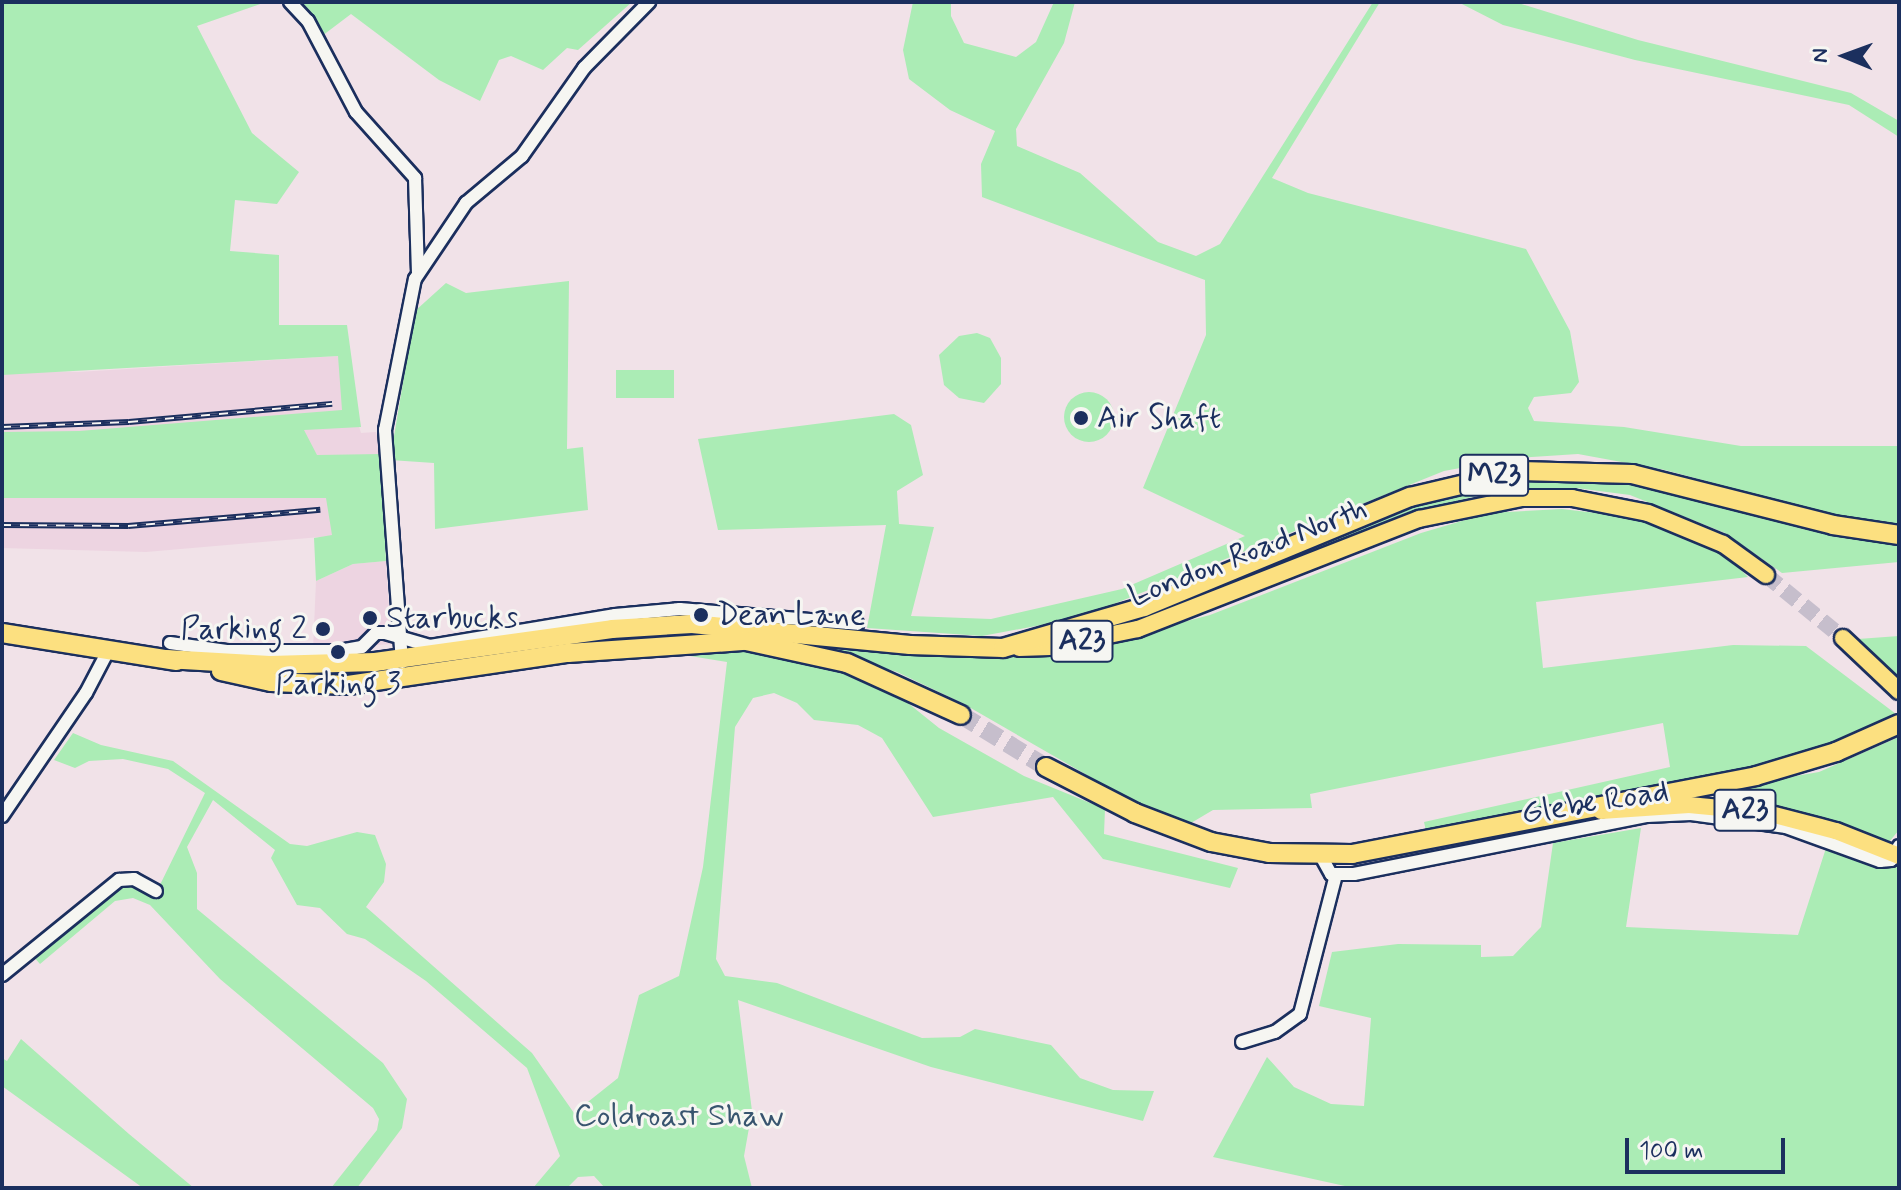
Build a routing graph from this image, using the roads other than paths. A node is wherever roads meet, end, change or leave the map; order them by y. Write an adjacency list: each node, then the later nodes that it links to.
1 (290, 2): 3 (street)
2 (649, 2): 3 (street)
3 (418, 272): 8 (street)
4 (1899, 535): 10 (highway, M23)
5 (1766, 575): 10 (main road, London Road North / A23)
6 (857, 624): 12 (street, London Road North)
7 (2, 633): 11 (highway, A23)
8 (399, 633): 12 (street); 14 (street); 15 (street)
9 (1843, 638): 17 (main road)
10 (1003, 648): 12 (highway, London Road North / A23)
11 (109, 649): 13 (highway, A23); 22 (street)
12 (438, 650): 15 (highway, London Road North / A23)
13 (168, 651): 14 (highway, A23); 16 (highway, A23)
14 (307, 658): 15 (highway, A23)
15 (402, 660): 16 (street)
16 (402, 679): 18 (highway, A23)
17 (1899, 691)
18 (961, 715)
19 (1899, 724): 21 (highway)
20 (1046, 767): 24 (highway, A23)
21 (1587, 809): 23 (main road, A23); 24 (highway, A23)
22 (2, 816)
23 (1898, 852): 25 (street, Glebe Road)
24 (1321, 856): 25 (street)
25 (1336, 875): 28 (street)
26 (156, 891): 27 (street)
27 (2, 975)
28 (1242, 1042)

